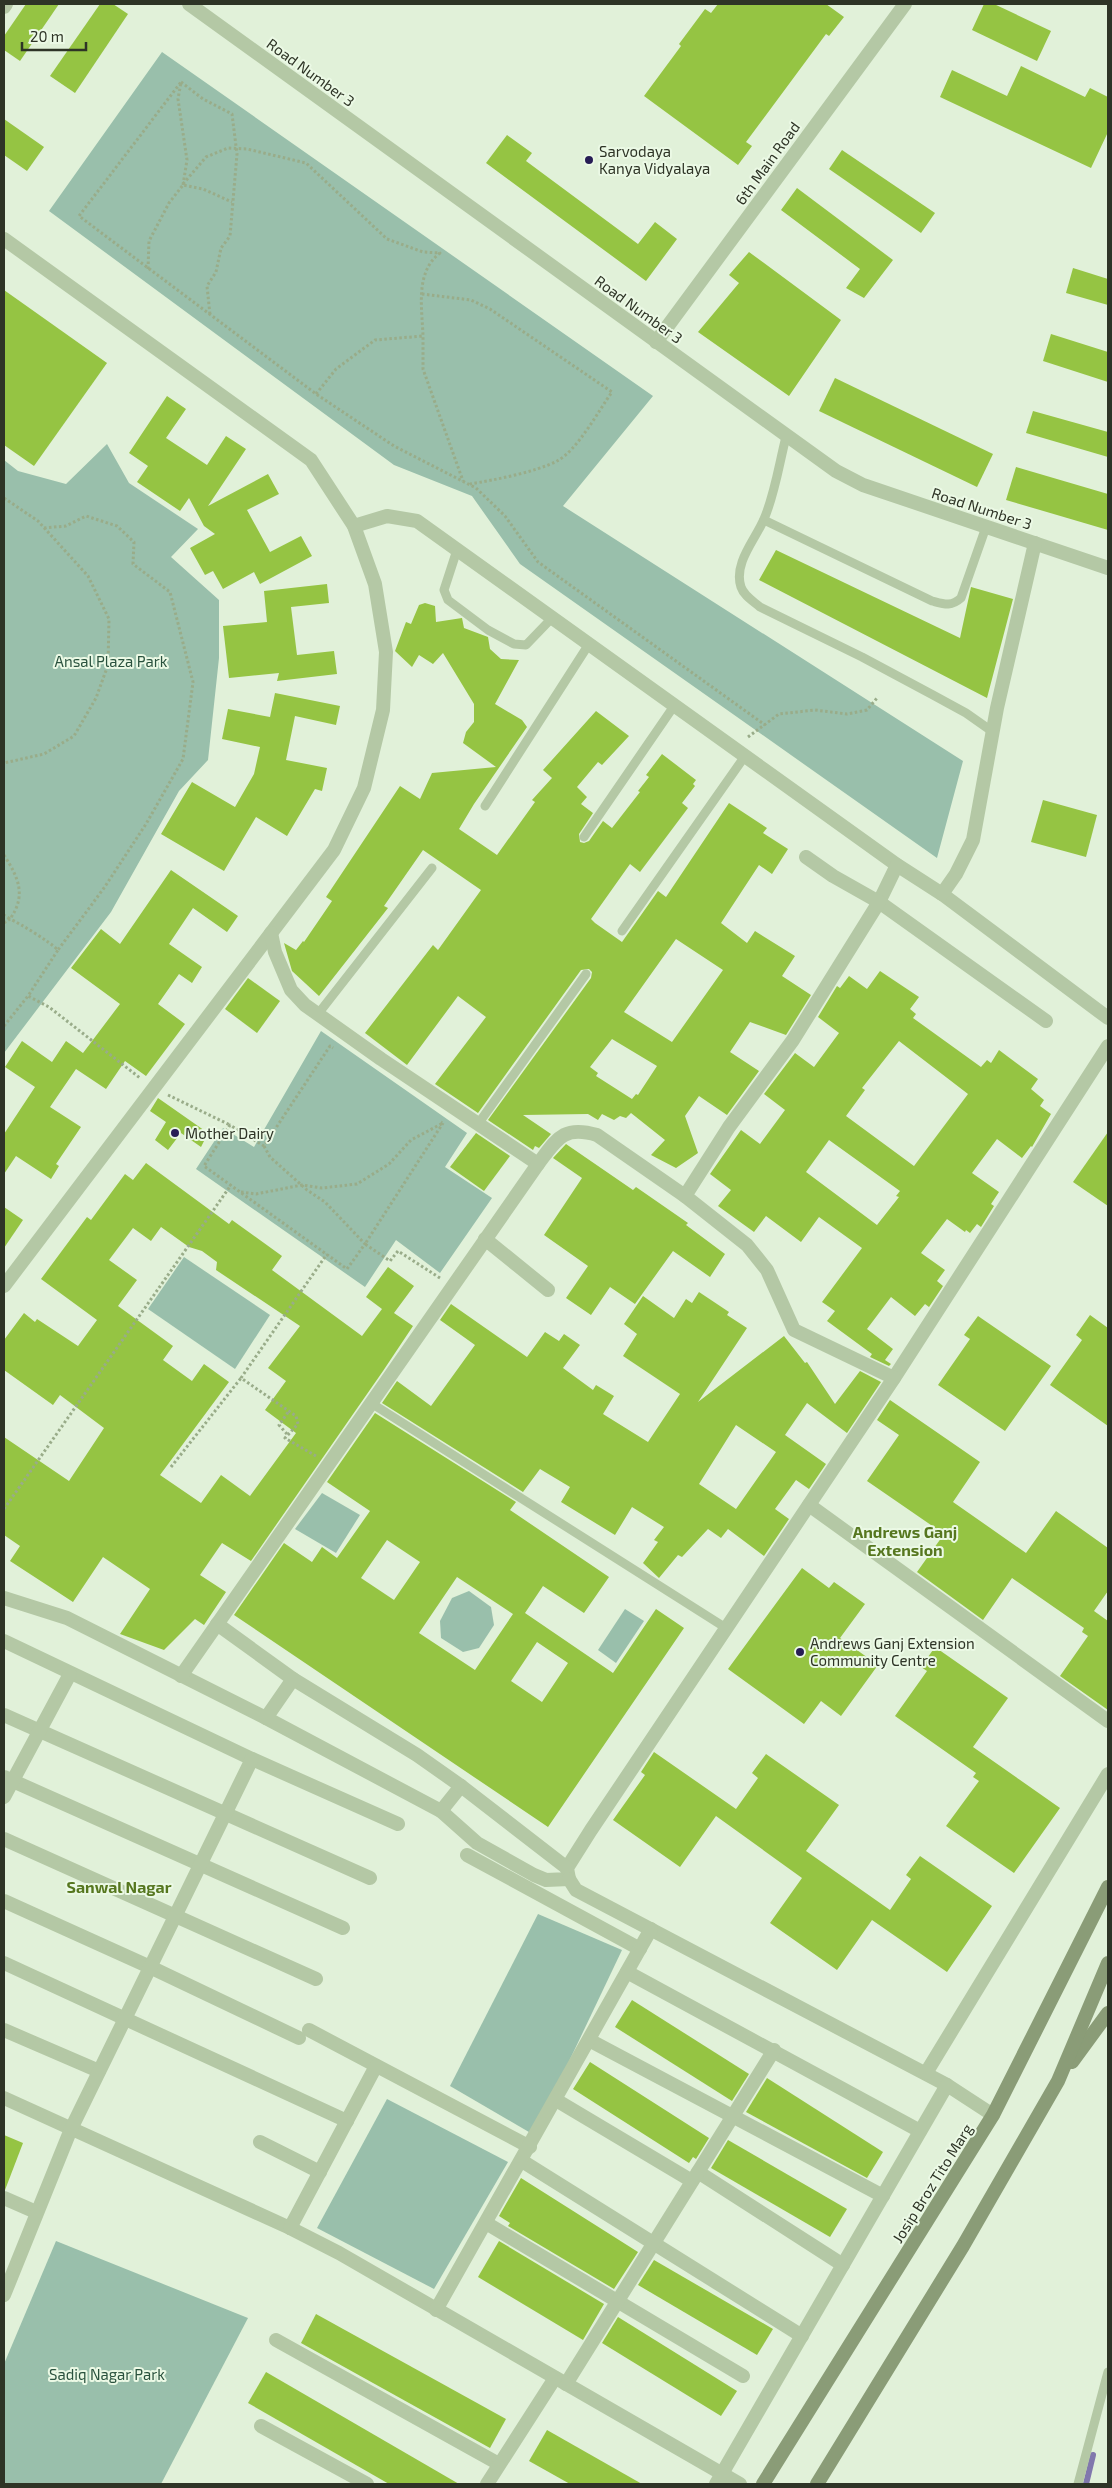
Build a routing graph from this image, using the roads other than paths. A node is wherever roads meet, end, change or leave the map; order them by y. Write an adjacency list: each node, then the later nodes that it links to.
1 (6, 4): 4 (street)
2 (189, 4): 6 (street, Road Number 3)
3 (905, 4): 6 (street, 6th Main Road)
4 (4, 7)
5 (4, 239): 9 (street)
6 (656, 342): 7 (street, Road Number 3)
7 (786, 437): 8 (lane); 10 (street, Road Number 3)
8 (764, 520): 10 (lane); 17 (lane)
9 (354, 526): 12 (street); 27 (street)
10 (986, 527): 11 (street, Road Number 3)
11 (1035, 543): 13 (street, Road Number 3); 17 (street)
12 (457, 550): 14 (street); 14 (lane)
13 (1108, 568)
14 (552, 618): 15 (street)
15 (589, 644): 16 (street); 19 (lane)
16 (674, 706): 18 (street); 20 (lane)
17 (993, 732): 24 (street)
18 (745, 756): 22 (street); 26 (lane)
19 (484, 806)
20 (584, 837)
21 (806, 857): 25 (street)
22 (897, 865): 24 (street); 25 (street)
23 (432, 868): 29 (lane)
24 (942, 894): 30 (street)
25 (880, 902): 31 (street); 35 (street)
26 (622, 931)
27 (271, 933): 29 (street); 37 (street)
28 (586, 974): 33 (lane)
29 (318, 1014): 33 (street)
30 (1108, 1018)
31 (1046, 1021)
32 (1108, 1046): 39 (street)
33 (473, 1121): 34 (street)
34 (538, 1164): 35 (street); 36 (street)
35 (684, 1196): 39 (street)
36 (485, 1240): 38 (street); 40 (street)
37 (4, 1286)
38 (548, 1290)
39 (894, 1378): 41 (street)
40 (371, 1402): 43 (street); 44 (lane)
41 (809, 1505): 44 (street); 51 (street)
42 (4, 1598): 47 (street)
43 (217, 1624): 47 (street); 48 (street)
44 (726, 1628): 64 (street)
45 (4, 1641): 46 (street)
46 (70, 1674): 52 (street); 53 (street)
47 (181, 1676): 50 (street)
48 (293, 1679): 50 (street); 56 (street)
49 (4, 1715): 52 (street)
50 (266, 1718): 58 (street)
51 (1108, 1722)
52 (39, 1731): 55 (street); 59 (street)
53 (252, 1759): 59 (street); 60 (street)
54 (1108, 1774): 84 (street)
55 (8, 1779): 57 (street); 63 (street)
56 (461, 1786): 58 (street); 64 (street)
57 (4, 1797)
58 (441, 1811): 64 (street)
59 (226, 1812): 63 (street); 65 (street)
60 (398, 1824)
61 (4, 1839): 68 (street)
62 (467, 1855): 71 (street)
63 (200, 1864): 68 (street); 69 (street)
64 (568, 1874): 70 (street)
65 (370, 1878)
66 (1108, 1888): 89 (main road, Josip Broz Tito Marg)
67 (4, 1901): 74 (street)
68 (174, 1917): 74 (street); 76 (street)
69 (343, 1928)
70 (651, 1929): 71 (street); 84 (street)
71 (640, 1949): 75 (street)
72 (4, 1963): 78 (street)
73 (1108, 1963): 85 (main road)
74 (150, 1967): 78 (street); 82 (street)
75 (627, 1972): 80 (street); 81 (street)
76 (316, 1979)
77 (1108, 2013): 85 (main road)
78 (124, 2019): 83 (street); 91 (street)
79 (4, 2030): 83 (street)
80 (589, 2040): 88 (street); 90 (street)
81 (774, 2050): 90 (street); 93 (street)
82 (376, 2066): 91 (street); 95 (street)
83 (99, 2071): 92 (street)
84 (926, 2073): 86 (street)
85 (1058, 2081): 121 (main road)
86 (947, 2084): 89 (street); 93 (street)
87 (4, 2098): 92 (street)
88 (556, 2100): 95 (street); 98 (street)
89 (993, 2115): 120 (main road, Josip Broz Tito Marg)
90 (732, 2116): 98 (street); 99 (street)
91 (347, 2121): 97 (street)
92 (70, 2129): 101 (street); 103 (street)
93 (920, 2131): 99 (street)
94 (260, 2142): 97 (street)
95 (530, 2148): 96 (street)
96 (522, 2162): 102 (street); 104 (street)
97 (320, 2172): 103 (street)
98 (695, 2176): 104 (street); 105 (street)
99 (883, 2196): 105 (street)
100 (4, 2198): 101 (street)
101 (36, 2212): 106 (street)
102 (486, 2223): 107 (street); 108 (street)
103 (290, 2228): 108 (street)
104 (654, 2242): 107 (street); 109 (street)
105 (843, 2265): 109 (street)
106 (4, 2295)
107 (618, 2301): 112 (street); 113 (street)
108 (436, 2310): 113 (street)
109 (802, 2336): 116 (street)
110 (276, 2340): 115 (street)
111 (1108, 2372): 122 (lane)
112 (743, 2376)
113 (561, 2381): 115 (street); 116 (street)
114 (262, 2426): 117 (street)
115 (499, 2464): 118 (street)
116 (720, 2479): 119 (street)
117 (367, 2484)
118 (486, 2484)
119 (740, 2484)
120 (763, 2484)
121 (817, 2484)
122 (1078, 2484)

